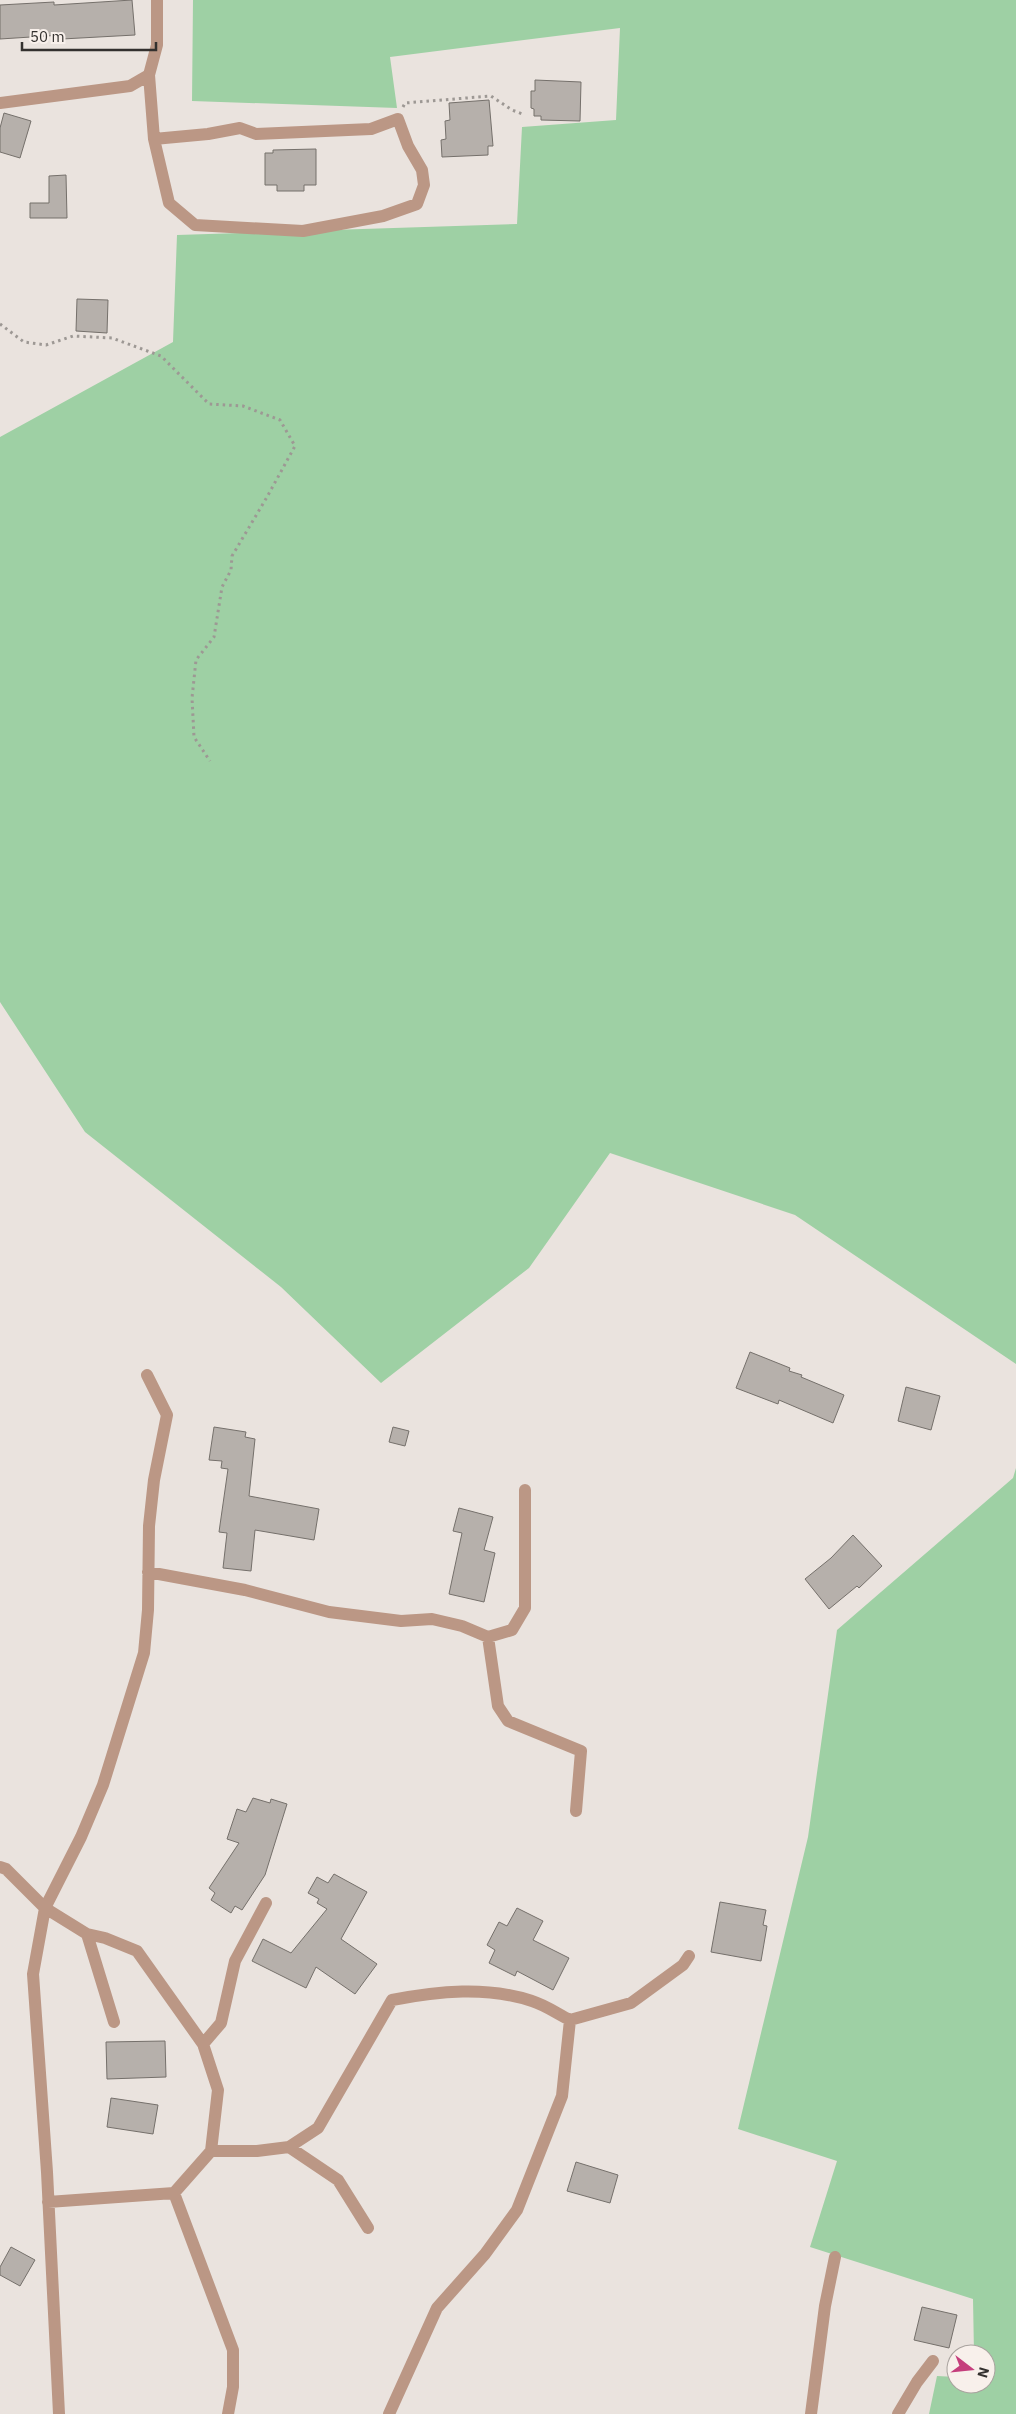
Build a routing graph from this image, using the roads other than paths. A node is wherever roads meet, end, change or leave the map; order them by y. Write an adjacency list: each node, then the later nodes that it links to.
1 (156, 0): 2 (street)
2 (149, 75): 3 (street); 4 (street)
3 (0, 103)
4 (154, 139): 4 (street)
5 (148, 1375): 7 (street)
6 (525, 1490): 8 (street)
7 (148, 1572): 8 (street); 12 (street)
8 (488, 1637): 9 (street)
9 (576, 1811)
10 (0, 1866): 12 (street)
11 (266, 1903): 17 (street)
12 (45, 1908): 13 (street); 21 (street)
13 (87, 1934): 16 (street); 17 (street)
14 (689, 1956): 15 (street)
15 (570, 2020): 18 (street); 27 (street)
16 (114, 2022)
17 (203, 2044): 19 (street)
18 (289, 2147): 19 (street); 22 (street)
19 (211, 2151): 20 (street)
20 (174, 2192): 21 (street); 26 (street)
21 (48, 2202): 25 (street)
22 (368, 2228)
23 (835, 2257): 28 (street)
24 (933, 2361): 29 (street)
25 (59, 2414)
26 (228, 2414)
27 (389, 2414)
28 (811, 2414)
29 (898, 2414)

